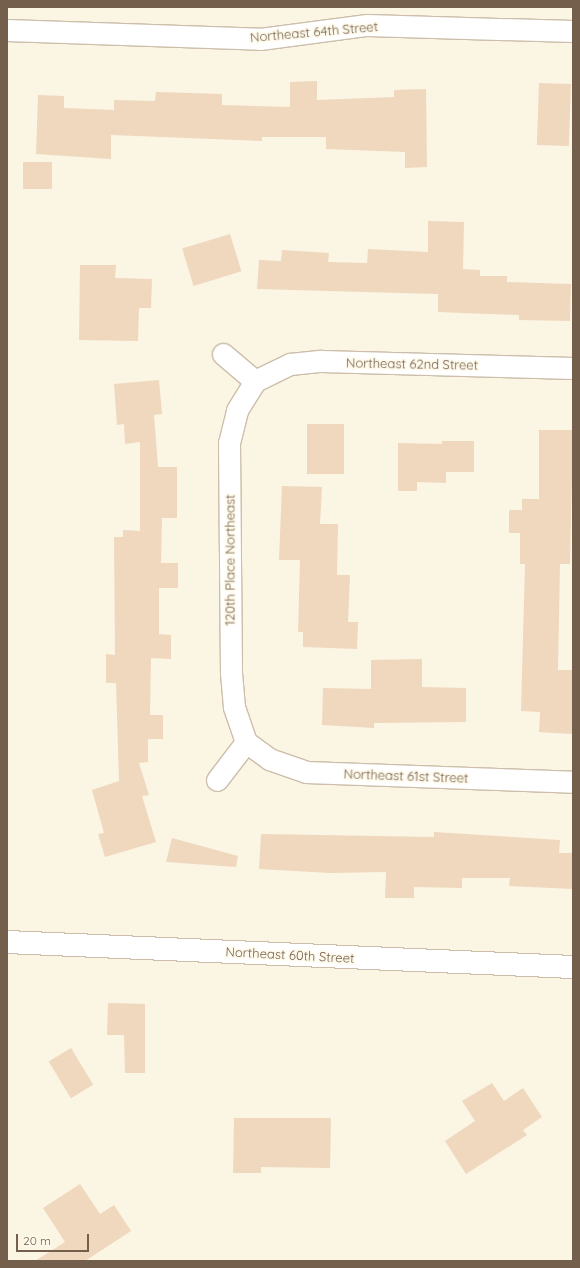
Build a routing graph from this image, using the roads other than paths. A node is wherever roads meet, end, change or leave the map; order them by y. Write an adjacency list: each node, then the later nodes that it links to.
1 (7, 30): 2 (street, Northeast 64th Street)
2 (573, 31)
3 (223, 354): 5 (street)
4 (573, 368): 5 (street, Northeast 62nd Street)
5 (255, 381): 6 (street, 120th Place Northeast)
6 (246, 742): 7 (street); 8 (street, Northeast 61st Street)
7 (217, 780)
8 (573, 782)
9 (7, 942): 10 (street, Northeast 60th Street)
10 (573, 967)

